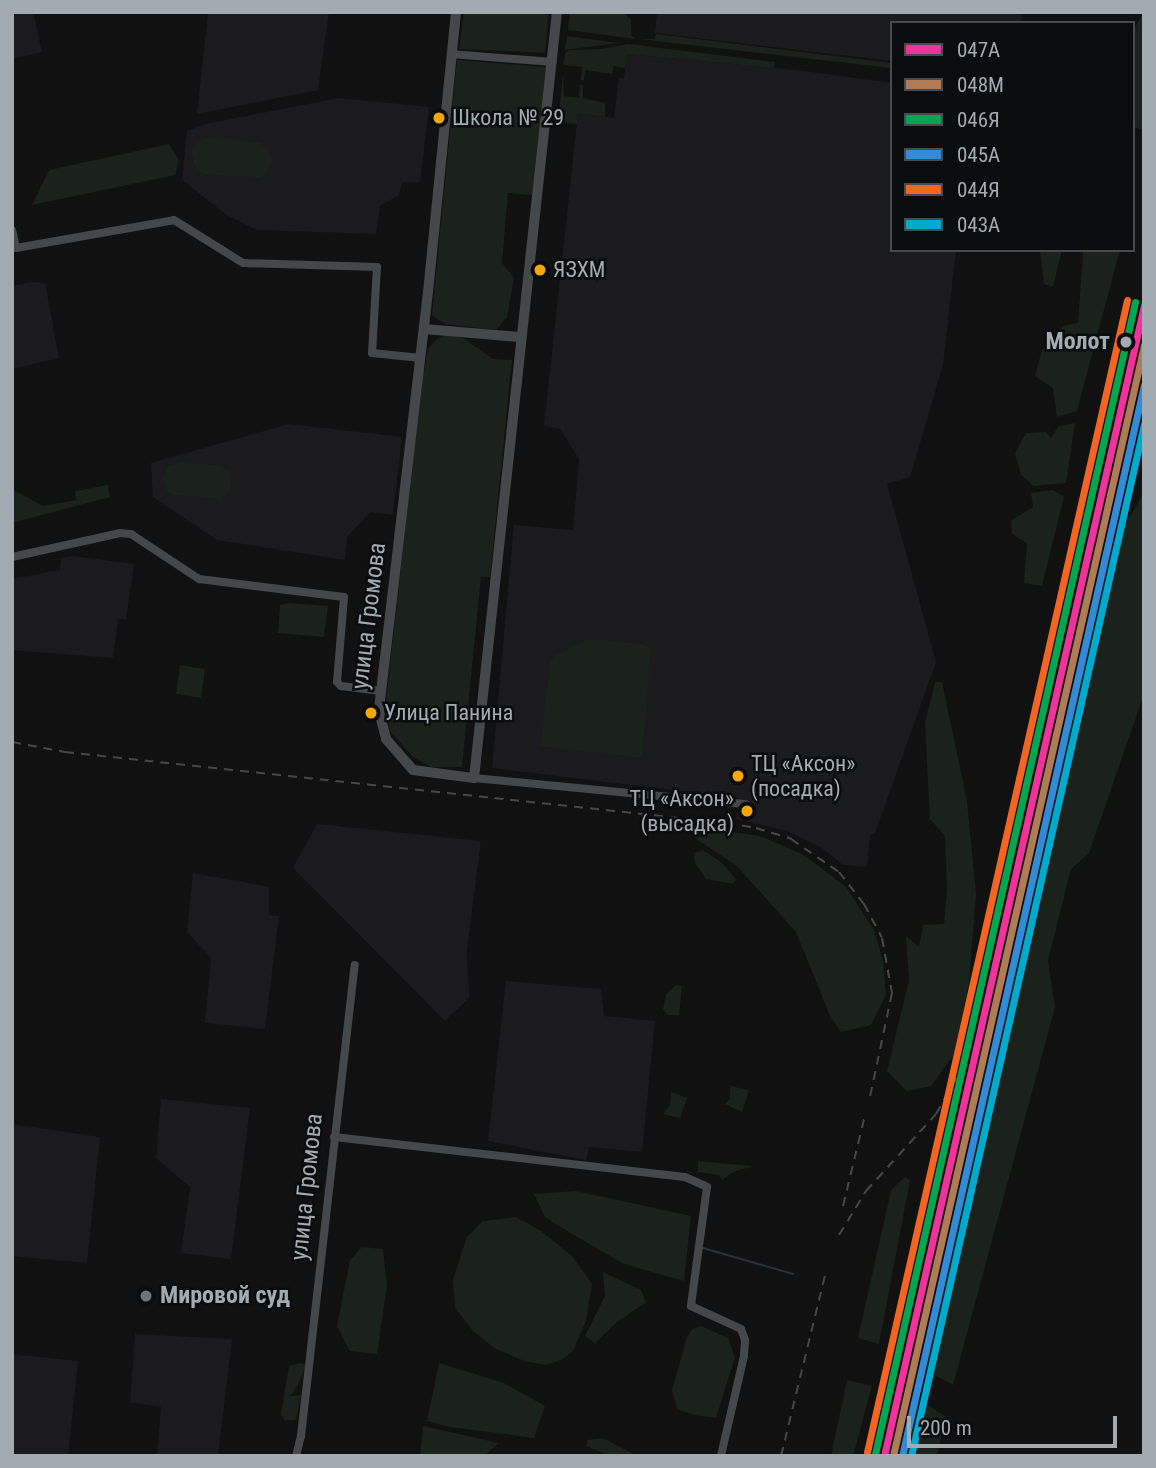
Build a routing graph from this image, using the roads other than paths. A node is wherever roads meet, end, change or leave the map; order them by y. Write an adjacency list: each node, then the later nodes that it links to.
1 (456, 12): 3 (street, улица Громова)
2 (557, 12): 4 (street)
3 (451, 54): 4 (street); 6 (street, улица Громова)
4 (553, 62): 7 (street)
5 (12, 230): 8 (street)
6 (424, 329): 7 (street); 8 (street, улица Громова)
7 (520, 337): 11 (street)
8 (421, 358): 10 (street, улица Громова)
9 (12, 556): 10 (street)
10 (381, 691): 11 (street, улица Громова)
11 (474, 778): 12 (street)
12 (746, 804)
13 (355, 965): 14 (street, улица Громова)
14 (334, 1138): 15 (street, улица Громова); 16 (street)
15 (296, 1456)
16 (721, 1456)

